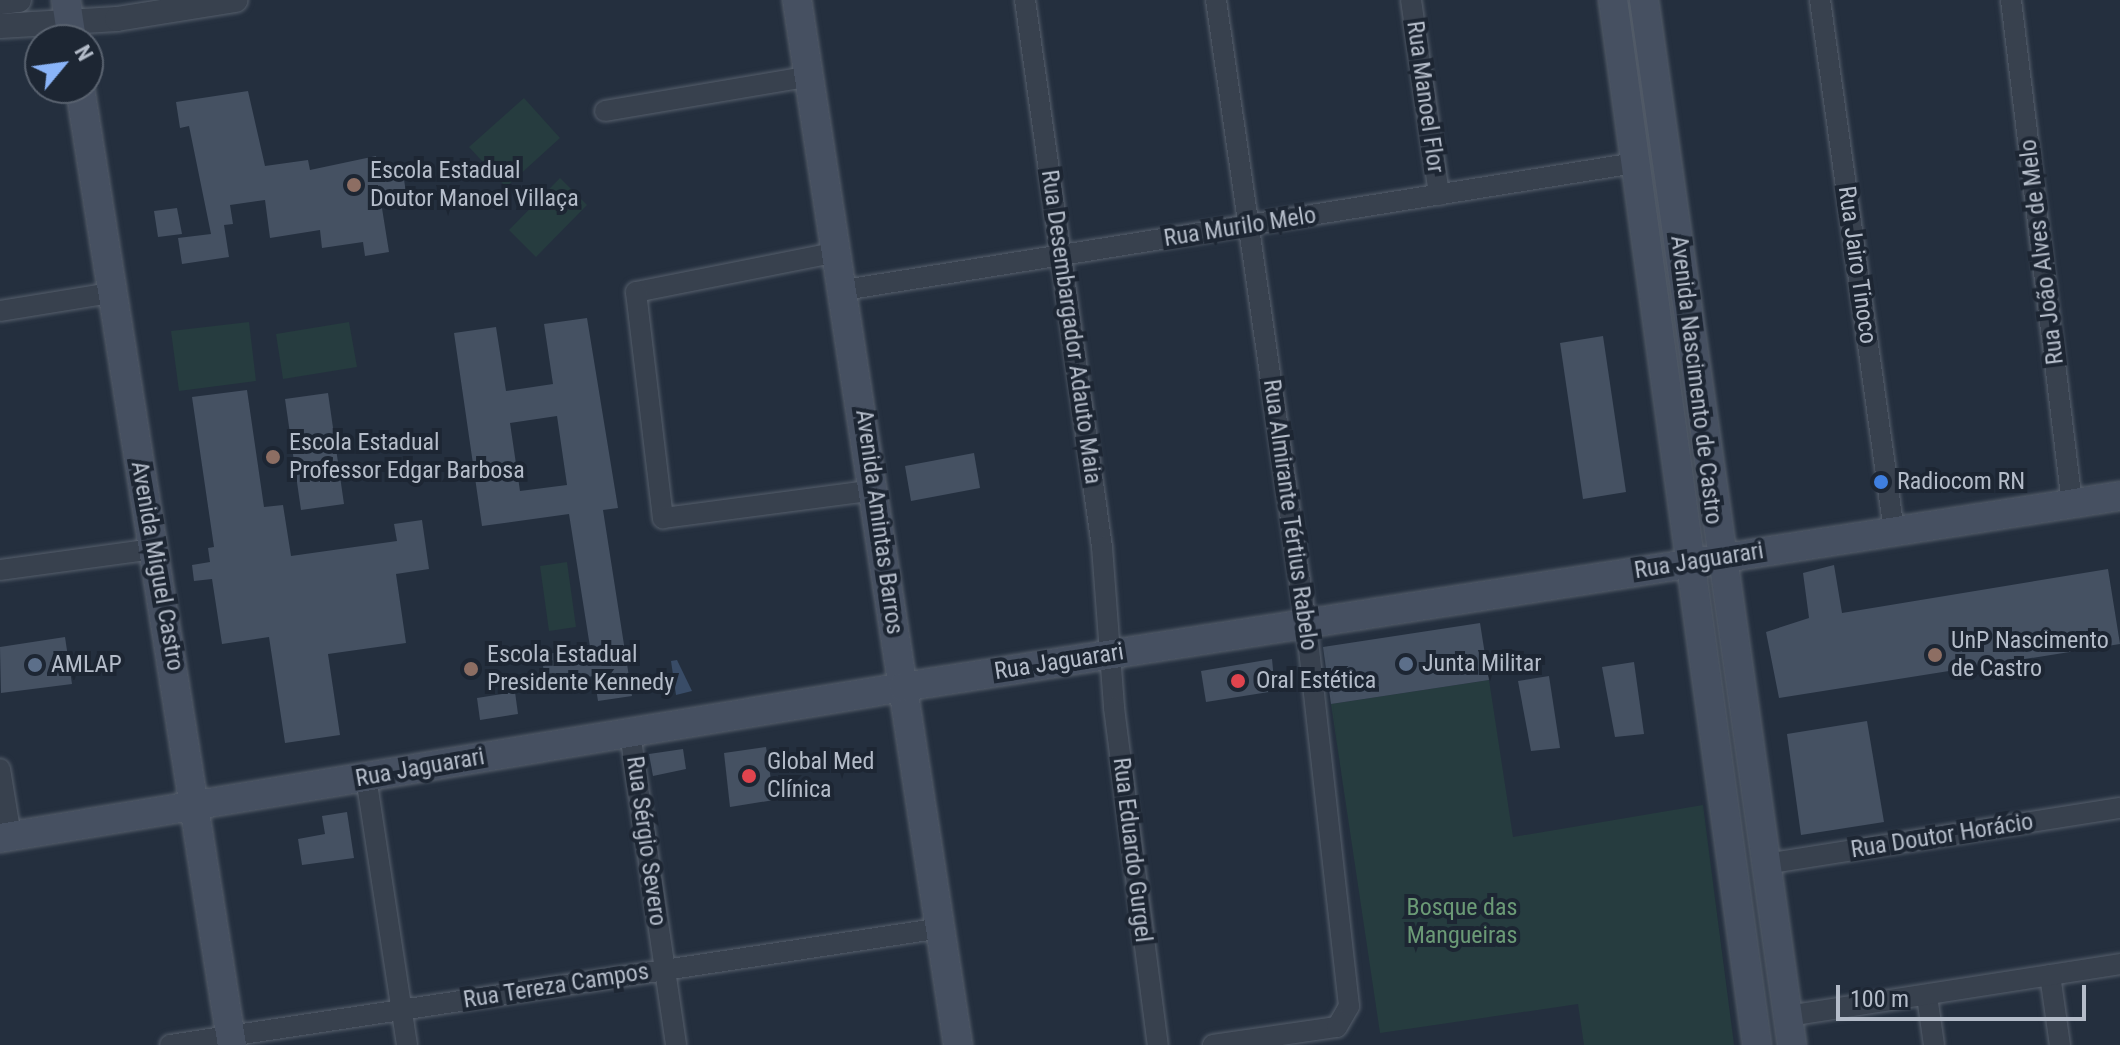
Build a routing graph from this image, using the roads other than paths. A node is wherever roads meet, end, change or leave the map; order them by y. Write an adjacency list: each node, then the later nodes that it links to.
1 (19, 0): 10 (street)
2 (235, 0): 12 (street)
3 (797, 0): 14 (main road, Avenida Amintas Barros)
4 (1025, 0): 21 (street, Rua Desembargador Adauto Maia)
5 (1216, 0): 19 (street, Rua Almirante Tértius Rabelo)
6 (1411, 0): 18 (street, Rua Manoel Flor)
7 (1644, 0): 26 (main road, Avenida Nascimento de Castro)
8 (1820, 0): 30 (street, Rua Jairo Tinoco)
9 (2011, 0): 29 (street, Rua João Alves de Melo)
10 (0, 2)
11 (1620, 5): 17 (main road, Avenida Nascimento de Castro)
12 (69, 19): 13 (street)
13 (0, 26)
14 (811, 76): 16 (street); 20 (main road, Avenida Amintas Barros)
15 (82, 104): 24 (main road, Avenida Miguel Castro)
16 (605, 111)
17 (1635, 163): 18 (street, Rua Murilo Melo); 22 (main road, Avenida Nascimento de Castro)
18 (1439, 195): 19 (street, Rua Murilo Melo)
19 (1249, 226): 21 (street, Rua Murilo Melo); 35 (street, Rua Almirante Tértius Rabelo)
20 (838, 252): 23 (main road, Avenida Amintas Barros); 27 (street)
21 (1061, 256): 23 (street, Rua Murilo Melo); 36 (street, Rua Desembargador Adauto Maia)
22 (1649, 269): 26 (main road); 33 (main road, Avenida Nascimento de Castro)
23 (844, 290): 27 (main road, Avenida Amintas Barros)
24 (111, 293): 25 (street); 31 (main road, Avenida Miguel Castro)
25 (0, 311)
26 (1689, 316): 32 (main road, Avenida Nascimento de Castro)
27 (875, 490): 37 (main road, Avenida Amintas Barros)
28 (2120, 496): 29 (main road, Rua Jaguarari)
29 (2072, 503): 30 (main road, Rua Jaguarari)
30 (1894, 531): 32 (main road, Rua Jaguarari)
31 (153, 549): 34 (street); 42 (main road, Avenida Miguel Castro)
32 (1720, 557): 33 (main road, Rua Jaguarari); 41 (main road, Avenida Nascimento de Castro)
33 (1689, 563): 35 (main road, Rua Jaguarari); 44 (main road, Avenida Nascimento de Castro)
34 (0, 570)
35 (1306, 623): 36 (main road, Rua Jaguarari); 60 (street, Rua Almirante Tértius Rabelo)
36 (1113, 654): 37 (main road, Rua Jaguarari); 59 (street, Rua Eduardo Gurgel)
37 (903, 687): 38 (main road, Rua Jaguarari); 47 (main road, Avenida Amintas Barros)
38 (630, 733): 40 (main road, Rua Jaguarari); 49 (street, Rua Sérgio Severo)
39 (0, 769): 45 (street)
40 (366, 777): 42 (main road, Rua Jaguarari); 52 (street)
41 (1753, 787): 44 (main road); 46 (main road, Avenida Nascimento de Castro)
42 (196, 806): 45 (main road, Rua Jaguarari); 54 (main road, Avenida Miguel Castro)
43 (2120, 808): 46 (street, Rua Doutor Horácio)
44 (1726, 822): 61 (main road, Avenida Nascimento de Castro)
45 (5, 837)
46 (1765, 864): 53 (main road, Avenida Nascimento de Castro)
47 (942, 928): 49 (street, Rua Tereza Campos); 58 (main road, Avenida Amintas Barros)
48 (2120, 964): 50 (street)
49 (664, 970): 52 (street, Rua Tereza Campos); 57 (street, Rua Sérgio Severo)
50 (2050, 975): 51 (street); 64 (street)
51 (1927, 996): 53 (street); 63 (street)
52 (402, 1010): 54 (street, Rua Tereza Campos); 56 (street)
53 (1788, 1016): 62 (main road, Avenida Nascimento de Castro)
54 (231, 1040): 55 (street, Rua Tereza Campos)
55 (170, 1045)
56 (407, 1045)
57 (676, 1045)
58 (958, 1045)
59 (1158, 1045)
60 (1213, 1045)
61 (1757, 1045)
62 (1792, 1045)
63 (1934, 1045)
64 (2060, 1045)

